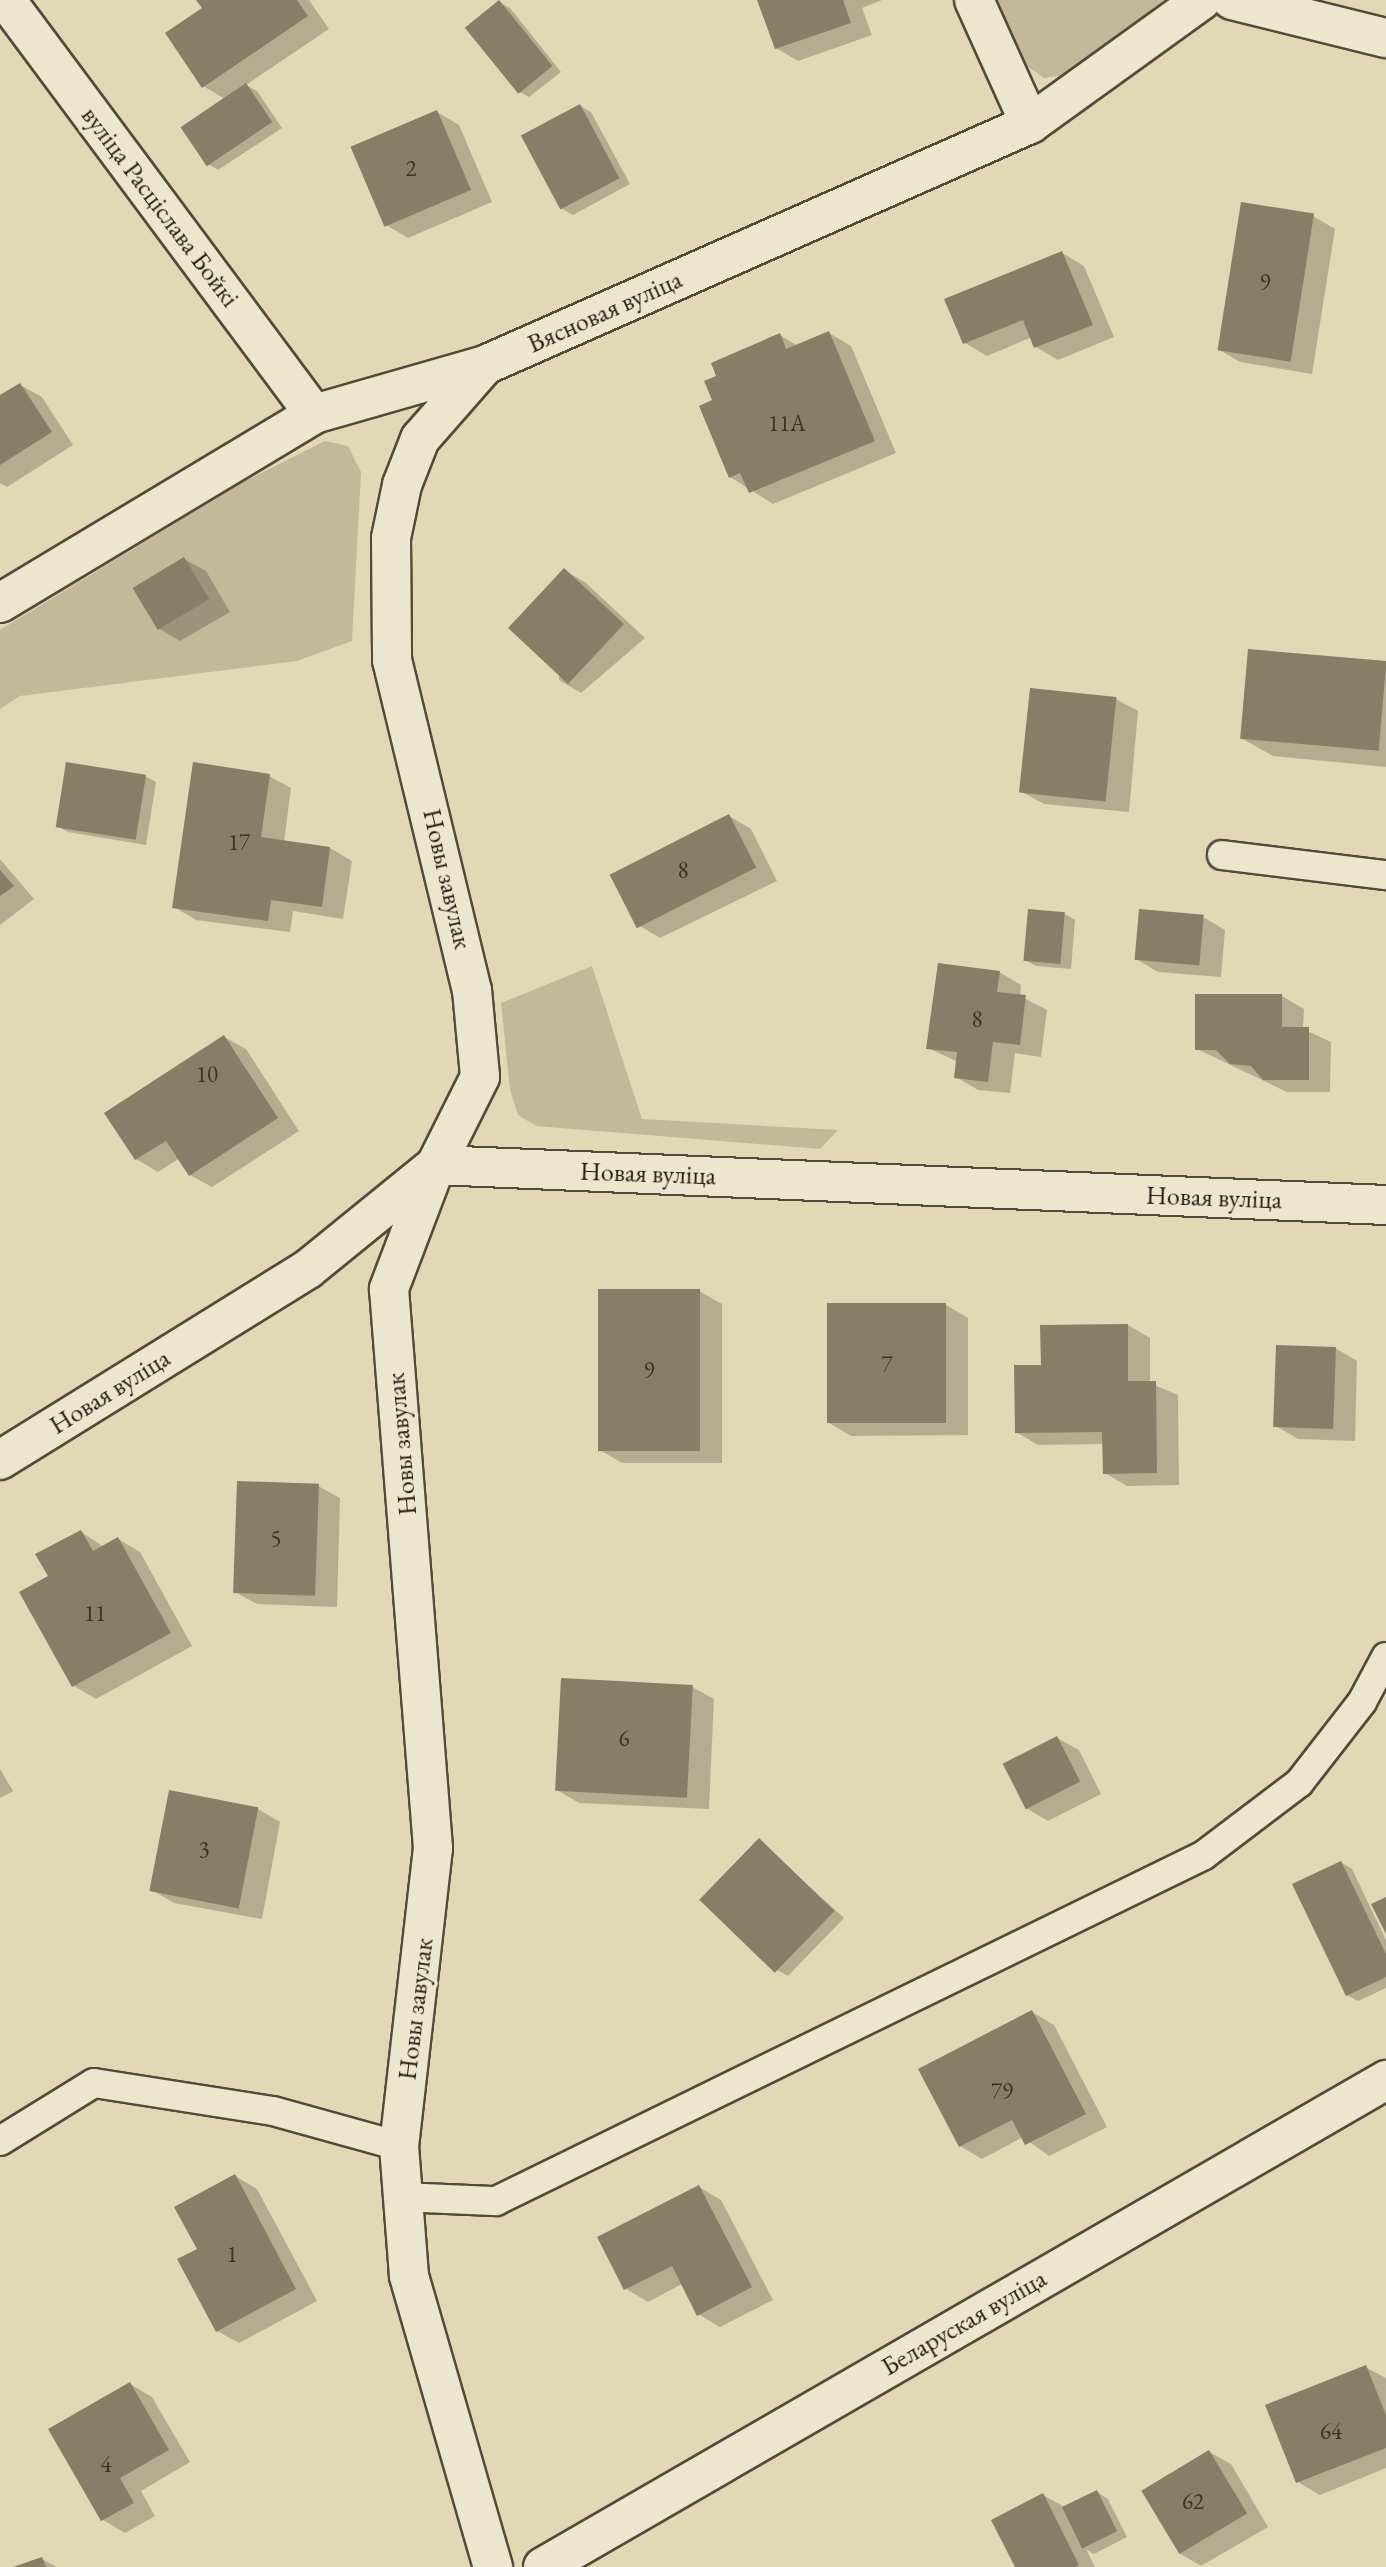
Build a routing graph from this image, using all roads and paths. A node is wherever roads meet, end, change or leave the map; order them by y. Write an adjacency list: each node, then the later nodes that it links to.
1 (6, 0): 8 (street, вуліца Расціслава Бойкі)
2 (974, 0): 6 (street)
3 (1202, 0): 6 (street, Вясновая вуліца)
4 (1232, 0): 5 (street)
5 (1386, 38)
6 (1030, 124): 7 (street, Вясновая вуліца)
7 (485, 365): 8 (street, Вясновая вуліца); 12 (street, Новы завулак)
8 (314, 414): 9 (street, Вясновая вуліца)
9 (0, 603)
10 (1222, 855): 11 (lane)
11 (1386, 875)
12 (436, 1165): 13 (street, Новая вуліца); 14 (street, Новая вуліца); 18 (street, Новы завулак)
13 (1386, 1205)
14 (0, 1460)
15 (1386, 1657): 19 (lane)
16 (1386, 2080): 21 (street, Беларуская вуліца)
17 (0, 2141): 18 (lane)
18 (399, 2146): 19 (street, Новы завулак)
19 (402, 2197): 20 (street, Новы завулак)
20 (493, 2567)
21 (543, 2567)

